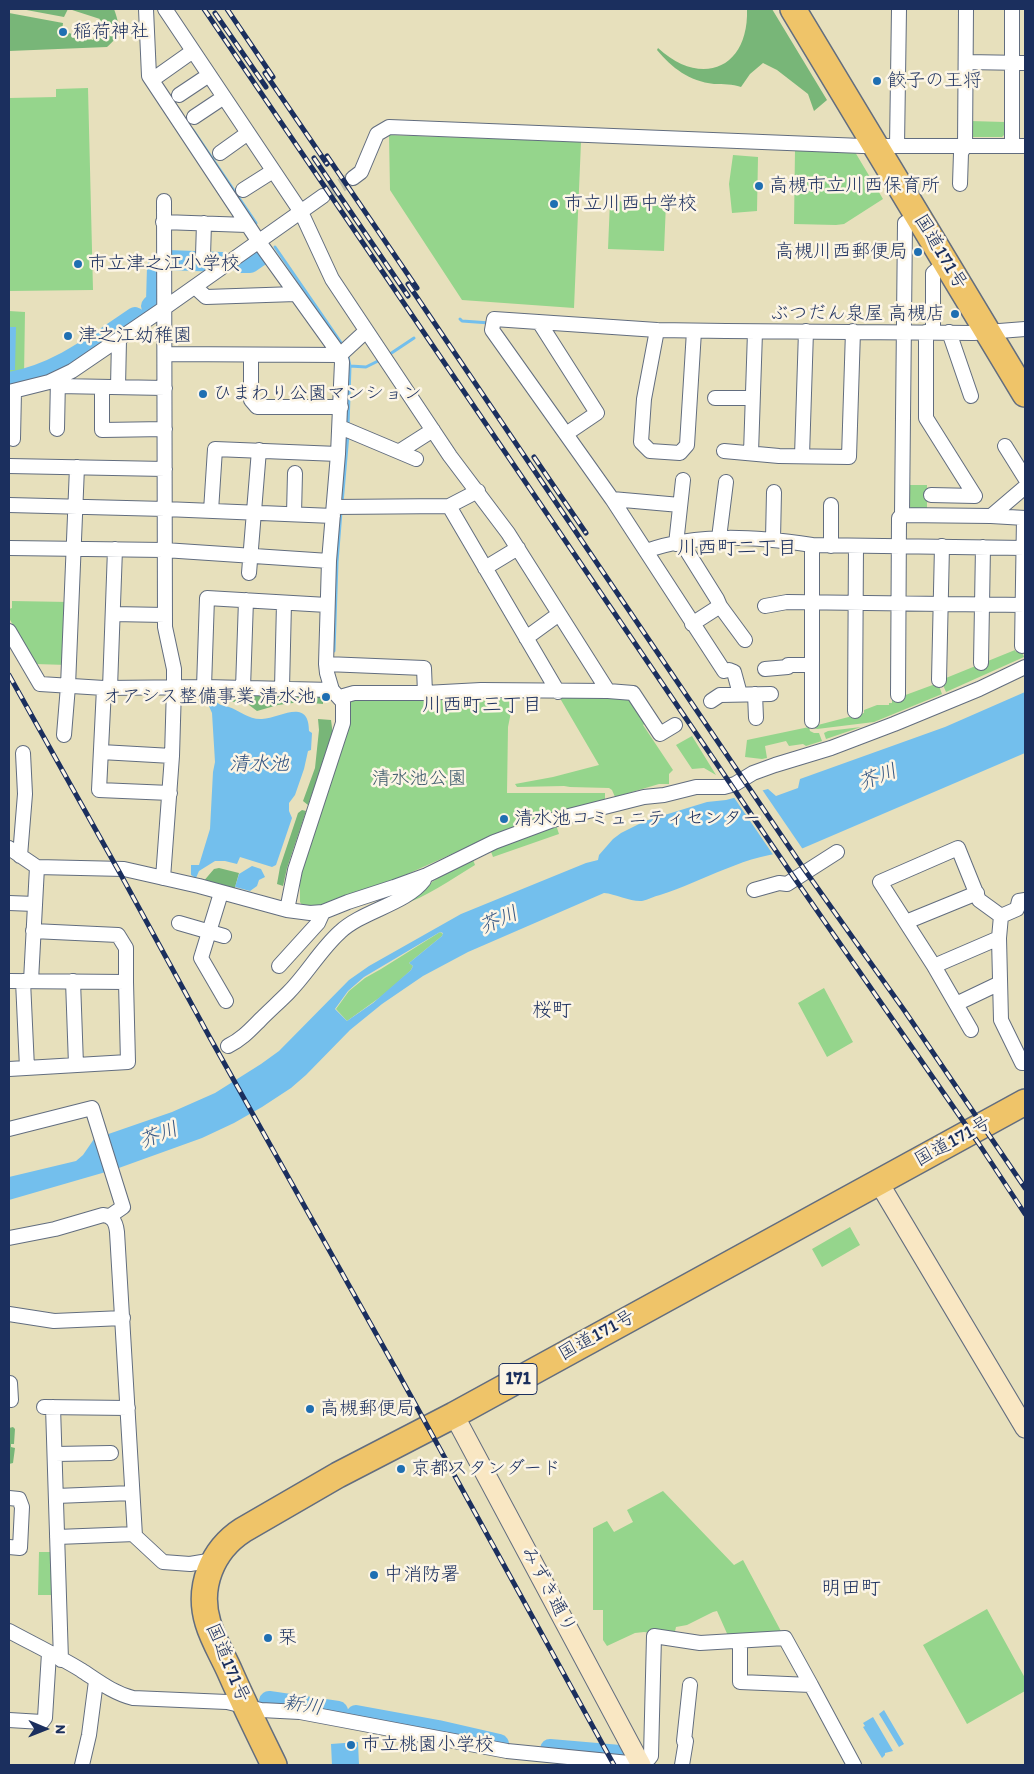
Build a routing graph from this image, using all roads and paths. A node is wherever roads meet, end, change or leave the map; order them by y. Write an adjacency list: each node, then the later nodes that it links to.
1 (146, 9): 11 (street)
2 (165, 9): 7 (street)
3 (793, 9): 16 (highway, 国道171号)
4 (899, 9): 16 (street)
5 (966, 9): 8 (street)
6 (1012, 9): 9 (street)
7 (192, 50): 10 (street); 11 (street)
8 (966, 62): 9 (street); 17 (street)
9 (1019, 63): 18 (street)
10 (209, 76): 12 (street); 13 (street)
11 (152, 80): 30 (street)
12 (179, 95)
13 (224, 97): 14 (street); 15 (street)
14 (194, 117)
15 (248, 134): 19 (street); 20 (street)
16 (887, 146): 17 (street); 21 (street); 27 (highway, 国道171号)
17 (965, 146): 18 (street); 22 (street)
18 (1019, 146)
19 (220, 153)
20 (273, 171): 23 (street); 26 (street)
21 (353, 178)
22 (960, 184)
23 (243, 190)
24 (323, 196): 26 (street)
25 (164, 201): 28 (street)
26 (301, 212): 31 (street); 40 (street)
27 (917, 215): 33 (highway, 国道171号); 44 (street)
28 (163, 222): 29 (street); 36 (street)
29 (204, 223): 30 (street); 32 (street)
30 (247, 225): 31 (street)
31 (259, 242): 34 (street); 35 (street)
32 (203, 256)
33 (946, 262): 45 (street); 47 (highway, 国道171号)
34 (195, 287): 35 (street); 36 (street)
35 (296, 294): 52 (street)
36 (163, 309): 49 (street); 50 (street)
37 (539, 322): 39 (street); 67 (street); 67 (street)
38 (1025, 329): 47 (street)
39 (657, 330): 41 (street); 41 (street)
40 (366, 331): 52 (street); 66 (street)
41 (694, 331): 43 (street)
42 (806, 331): 43 (street); 48 (street); 75 (street)
43 (755, 332): 61 (street)
44 (903, 332): 45 (street); 48 (street); 100 (street)
45 (930, 332): 46 (street); 87 (street)
46 (948, 332): 47 (street); 59 (street)
47 (988, 332): 58 (highway, 国道171号)
48 (852, 335): 75 (street)
49 (119, 340): 53 (street); 55 (street)
50 (165, 354): 51 (street); 56 (street)
51 (251, 354): 52 (street); 62 (street)
52 (340, 355): 62 (street)
53 (58, 382): 54 (street); 57 (street); 64 (street)
54 (102, 387): 55 (street); 65 (street)
55 (118, 388): 56 (street)
56 (165, 388): 65 (street)
57 (11, 392): 68 (street)
58 (1025, 394)
59 (971, 396)
60 (715, 398): 61 (street)
61 (752, 398): 73 (street)
62 (341, 408): 63 (street)
63 (340, 427): 71 (street); 74 (street)
64 (57, 429)
65 (165, 429): 79 (street)
66 (432, 430): 71 (street); 85 (street)
67 (566, 434): 88 (street)
68 (13, 439)
69 (1005, 446): 81 (street)
70 (259, 450): 74 (street); 97 (street); 98 (street)
71 (400, 451): 76 (street)
72 (724, 451): 73 (street)
73 (750, 452): 75 (street)
74 (338, 454): 96 (street)
75 (802, 456)
76 (416, 458)
77 (9, 466): 78 (street)
78 (77, 467): 79 (street); 94 (street)
79 (165, 469): 95 (street)
80 (295, 473): 99 (street)
81 (1025, 478)
82 (683, 480): 91 (street)
83 (726, 482): 103 (street)
84 (1025, 487): 89 (street)
85 (478, 491): 93 (street); 113 (street)
86 (774, 492): 104 (street)
87 (931, 495)
88 (612, 499): 91 (street); 118 (street)
89 (1013, 499): 101 (street); 102 (street)
90 (9, 505): 94 (street)
91 (680, 505): 105 (street)
92 (832, 505): 107 (street)
93 (449, 506): 96 (street); 121 (street)
94 (75, 507): 95 (street); 115 (street)
95 (165, 509): 97 (street); 117 (street)
96 (337, 509): 99 (street); 120 (street)
97 (211, 511): 98 (street)
98 (254, 513): 99 (street); 119 (street)
99 (294, 514)
100 (902, 515): 101 (street); 109 (street)
101 (991, 516): 102 (street)
102 (1023, 518): 114 (street)
103 (719, 538): 104 (street); 105 (street)
104 (773, 539): 106 (street)
105 (679, 543): 118 (street); 132 (street)
106 (812, 545): 107 (street); 124 (street)
107 (831, 546): 108 (street)
108 (856, 546): 109 (street); 126 (street)
109 (898, 546): 110 (street); 127 (street)
110 (942, 546): 111 (street); 128 (street)
111 (983, 547): 114 (street); 129 (street)
112 (9, 548): 115 (street)
113 (518, 548): 121 (street); 135 (street)
114 (1024, 548): 131 (street)
115 (73, 549): 116 (street); 148 (street)
116 (115, 549): 117 (street); 134 (street)
117 (164, 550): 119 (street); 136 (street)
118 (646, 551): 137 (street)
119 (250, 555): 120 (street); 122 (street)
120 (329, 561): 130 (street)
121 (486, 568): 139 (street)
122 (249, 573)
123 (246, 600): 125 (street); 150 (street); 152 (street)
124 (812, 602): 126 (street); 133 (street); 144 (street)
125 (284, 603): 130 (street); 153 (street)
126 (856, 603): 127 (street); 163 (street)
127 (898, 604): 128 (street); 161 (street)
128 (940, 604): 129 (street); 147 (street)
129 (981, 604): 131 (street); 142 (street)
130 (327, 605): 143 (street)
131 (1024, 605): 141 (street)
132 (720, 606): 137 (street); 140 (street)
133 (765, 606)
134 (112, 614): 136 (street); 151 (street)
135 (559, 614): 139 (street); 154 (street)
136 (165, 615): 149 (street)
137 (692, 624): 158 (street)
138 (9, 631): 148 (street)
139 (526, 638): 155 (street)
140 (745, 640)
141 (1022, 646)
142 (981, 663)
143 (326, 664): 156 (street); 157 (street)
144 (812, 665): 146 (street); 165 (street)
145 (1025, 667): 175 (street)
146 (765, 670)
147 (939, 680)
148 (68, 686): 151 (street); 167 (street)
149 (174, 687): 150 (street); 151 (street); 170 (street)
150 (204, 687): 152 (street)
151 (107, 688): 168 (street)
152 (243, 688): 153 (street)
153 (282, 688): 157 (street)
154 (608, 691): 155 (street); 166 (street)
155 (558, 692): 156 (street)
156 (425, 693): 157 (street)
157 (336, 694): 183 (street)
158 (740, 694): 159 (street); 162 (street)
159 (755, 694): 160 (street); 164 (street)
160 (771, 694)
161 (898, 695)
162 (711, 701)
163 (855, 712)
164 (756, 718)
165 (812, 721)
166 (674, 725)
167 (64, 735)
168 (101, 752): 170 (street); 171 (street)
169 (23, 753): 172 (street)
170 (172, 756): 171 (street)
171 (170, 793): 176 (street)
172 (14, 852): 174 (street)
173 (837, 852): 177 (street)
174 (37, 867): 176 (street); 182 (street)
175 (427, 875): 184 (street); 201 (street)
176 (163, 878): 178 (street)
177 (754, 890)
178 (221, 893): 183 (street); 189 (street)
179 (977, 893): 185 (street); 186 (street); 186 (street)
180 (1025, 900): 185 (street)
181 (9, 903): 182 (street)
182 (35, 904): 188 (street)
183 (287, 910): 184 (street)
184 (323, 912): 192 (street)
185 (1001, 916): 191 (street)
186 (906, 922): 193 (street)
187 (180, 923): 189 (street)
188 (33, 931): 194 (street); 196 (street)
189 (208, 932): 190 (street); 198 (street)
190 (224, 936)
191 (999, 938): 193 (street); 197 (street)
192 (279, 966)
193 (934, 966): 199 (street)
194 (21, 981): 195 (street); 204 (street)
195 (73, 981): 196 (street); 203 (street)
196 (126, 982): 203 (street)
197 (1000, 983): 199 (street); 202 (street)
198 (226, 992)
199 (956, 1004): 200 (street)
200 (971, 1030)
201 (228, 1046)
202 (1025, 1063)
203 (76, 1065): 204 (street)
204 (27, 1068): 205 (street)
205 (9, 1069)
206 (1025, 1102): 208 (highway, 国道171号 / 171)
207 (9, 1129): 209 (street)
208 (879, 1183): 216 (highway, 国道171号 / 171); 217 (street)
209 (110, 1216): 210 (street); 212 (street)
210 (9, 1238)
211 (9, 1314): 212 (street)
212 (123, 1318): 215 (street)
213 (9, 1383): 214 (street)
214 (11, 1400)
215 (128, 1408): 219 (street); 220 (street)
216 (454, 1415): 226 (highway, 国道171号 / 171); 237 (street, みずき通り)
217 (1025, 1428)
218 (111, 1452): 219 (street)
219 (55, 1454): 221 (street)
220 (132, 1493): 221 (street); 223 (street)
221 (56, 1496): 224 (street)
222 (9, 1498): 225 (street)
223 (135, 1534): 224 (street); 226 (street)
224 (57, 1537): 229 (street)
225 (9, 1547)
226 (214, 1560): 233 (highway, 国道171号 / 171)
227 (9, 1631): 229 (street)
228 (740, 1641): 232 (street); 232 (street); 237 (street)
229 (55, 1656): 230 (street); 234 (street)
230 (96, 1681): 233 (street); 235 (street)
231 (690, 1685): 238 (street)
232 (811, 1685): 239 (street)
233 (245, 1706): 236 (highway, 国道171号 / 171); 237 (street)
234 (9, 1720)
235 (82, 1765)
236 (274, 1765)
237 (640, 1765)
238 (682, 1765)
239 (854, 1765)

